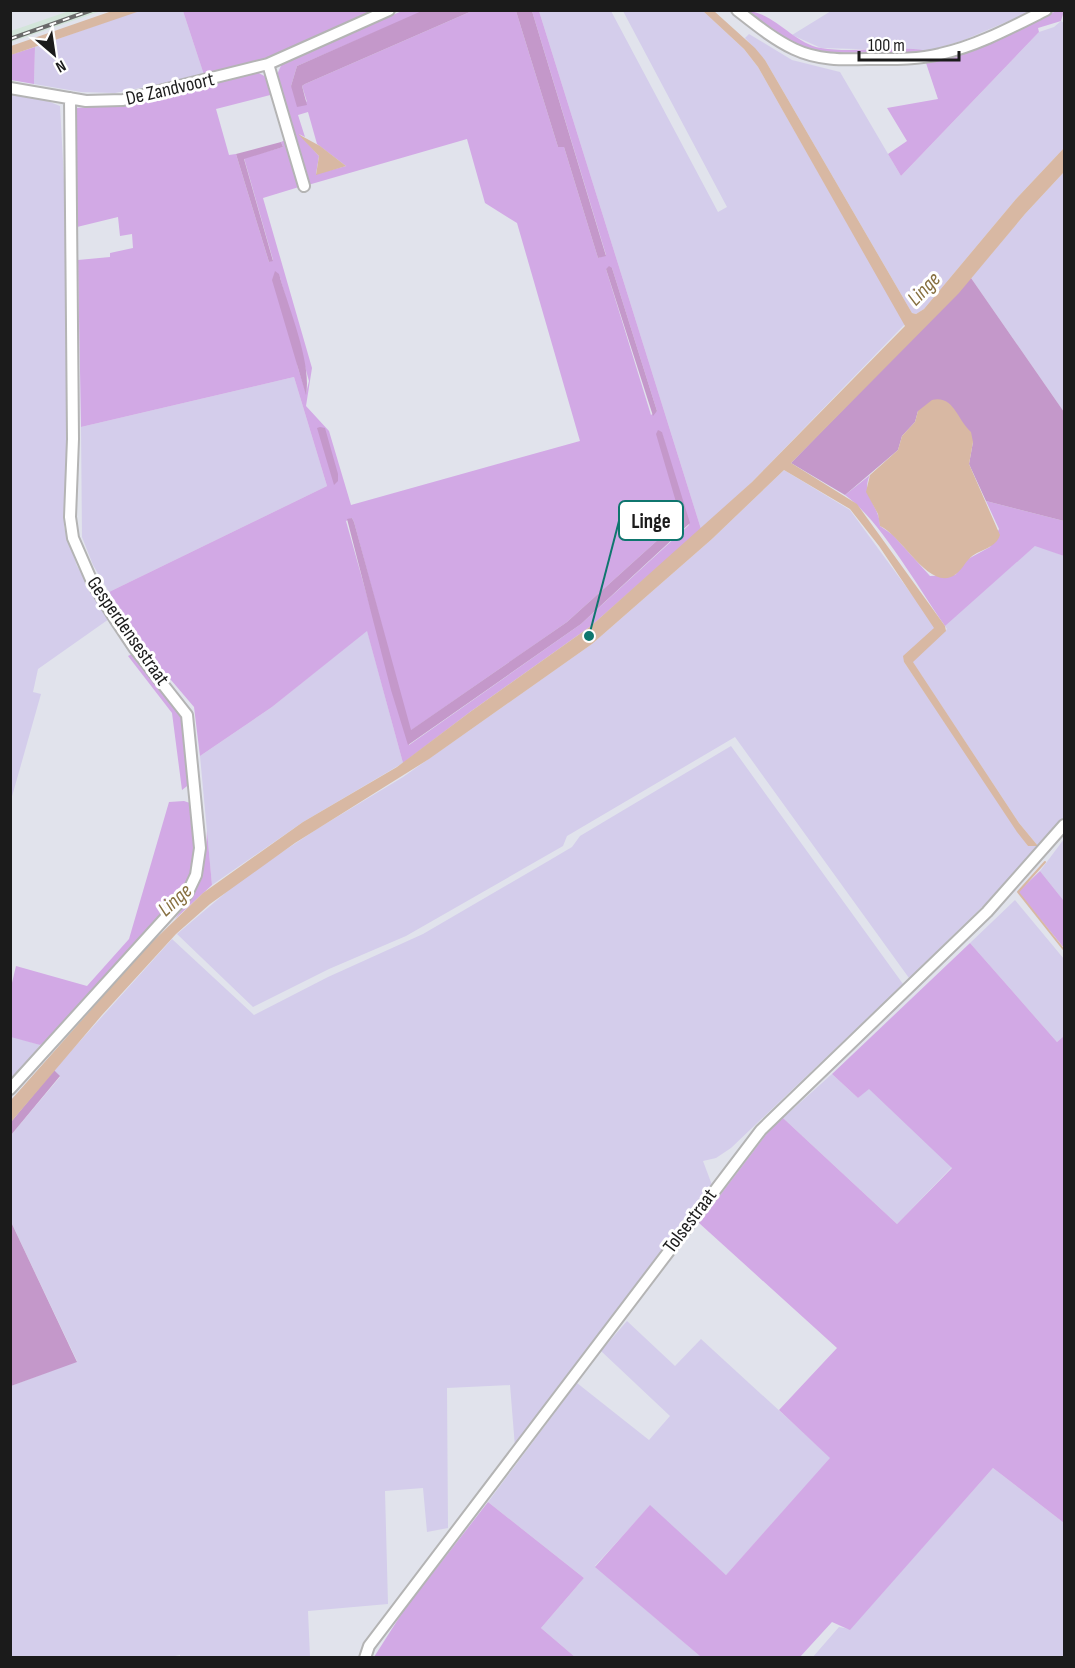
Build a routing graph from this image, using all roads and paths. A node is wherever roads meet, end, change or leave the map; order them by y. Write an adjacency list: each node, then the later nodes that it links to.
1 (390, 10): 4 (street, De Zandvoort)
2 (737, 10): 3 (street)
3 (1046, 10)
4 (268, 64): 6 (street, De Zandvoort); 7 (street)
5 (10, 88): 6 (street, De Zandvoort)
6 (70, 98): 9 (street, Gesperdensestraat)
7 (304, 186)
8 (1065, 825): 10 (street, Tolsestraat)
9 (10, 1089)
10 (365, 1658)

